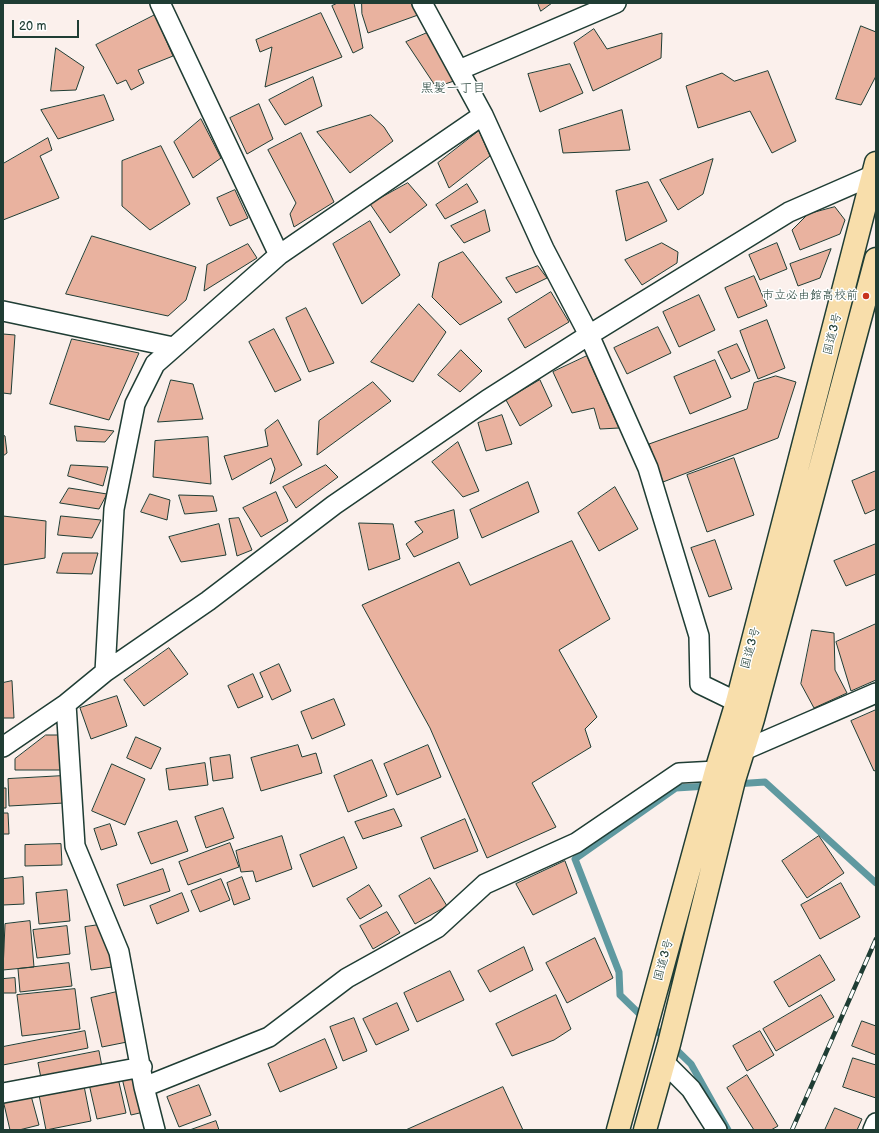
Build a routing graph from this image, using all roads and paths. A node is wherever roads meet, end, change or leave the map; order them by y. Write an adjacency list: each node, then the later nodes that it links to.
1 (160, 3): 7 (street)
2 (422, 3): 4 (street)
3 (616, 3): 4 (street)
4 (459, 70): 5 (street)
5 (483, 115): 7 (street); 10 (street)
6 (875, 171): 10 (street); 14 (highway, 国道3号)
7 (279, 256): 11 (street)
8 (876, 259): 17 (highway, 国道3号)
9 (3, 311): 11 (street)
10 (589, 335): 12 (street); 14 (street)
11 (173, 347): 12 (street)
12 (105, 672): 15 (street)
13 (876, 694): 17 (street)
14 (737, 702): 18 (highway, 国道3号)
15 (66, 704): 16 (street); 20 (street)
16 (3, 748)
17 (742, 751): 19 (highway, 国道3号)
18 (716, 771): 21 (street); 25 (highway, 国道3号)
19 (664, 1062): 26 (highway, 国道3号); 27 (street)
20 (142, 1067): 21 (street); 22 (street)
21 (144, 1087): 24 (street)
22 (3, 1093)
23 (876, 1123): 28 (street)
24 (156, 1130)
25 (618, 1130)
26 (645, 1130)
27 (717, 1130)
28 (873, 1130)

